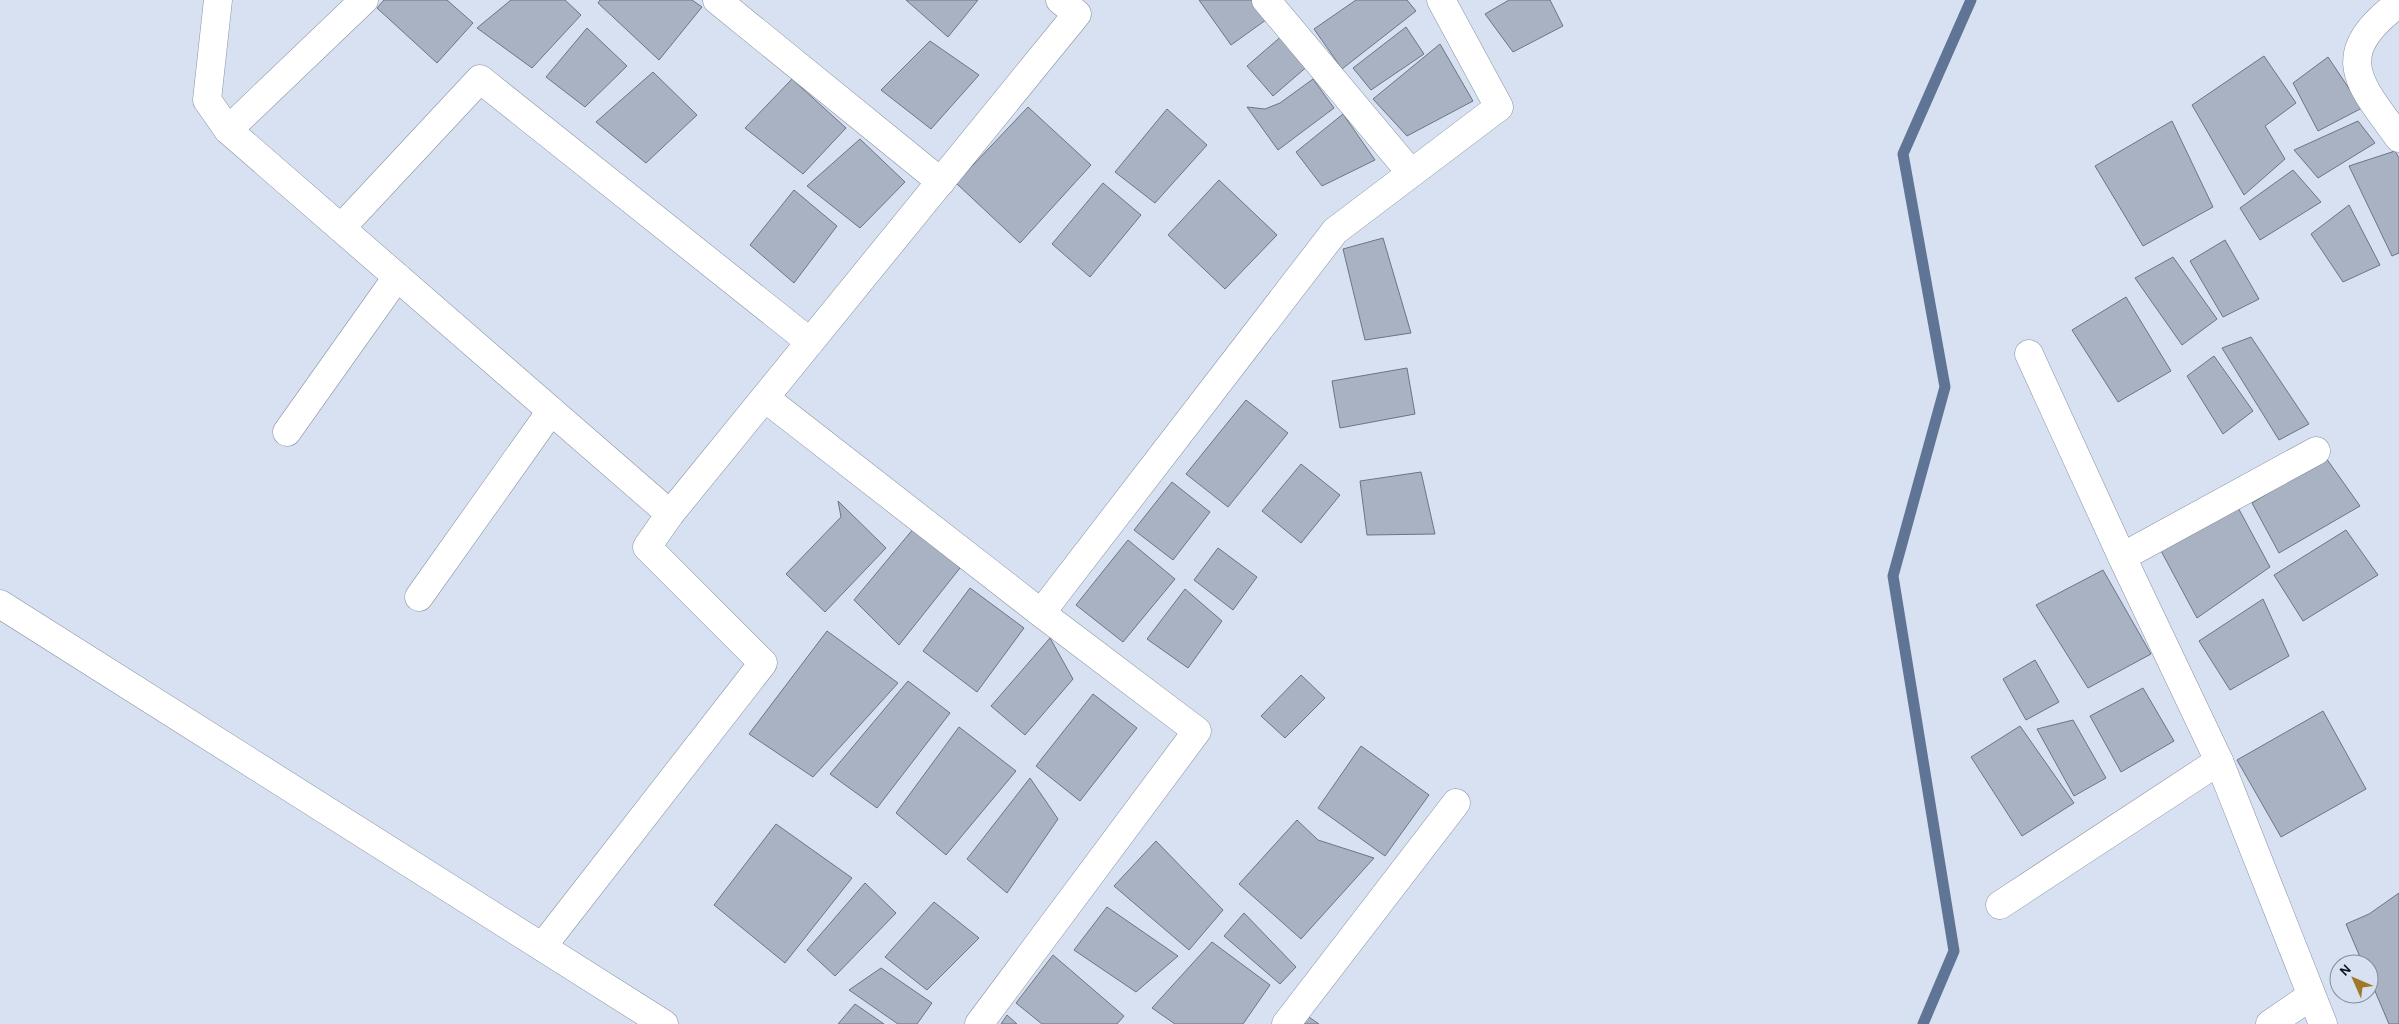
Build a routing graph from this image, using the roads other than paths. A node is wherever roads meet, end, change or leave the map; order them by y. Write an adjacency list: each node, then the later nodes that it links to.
1 (218, 0): 8 (street)
2 (364, 0): 8 (street)
3 (716, 0): 11 (street)
4 (1060, 0): 11 (street)
5 (1266, 0): 10 (street)
6 (1441, 0): 10 (street)
7 (2399, 3): 9 (street)
8 (228, 130): 12 (street)
9 (2399, 138)
10 (1411, 173): 24 (street)
11 (940, 182): 14 (street)
12 (341, 228): 13 (street); 14 (street)
13 (397, 277): 17 (street); 18 (street)
14 (810, 342): 16 (street)
15 (2030, 354): 21 (street)
16 (765, 398): 20 (street); 24 (street)
17 (551, 411): 20 (street); 22 (street)
18 (286, 432)
19 (2316, 451): 21 (street)
20 (670, 514): 28 (street)
21 (2122, 557): 25 (street)
22 (419, 597)
23 (0, 604): 28 (street)
24 (1041, 613): 31 (street)
25 (2219, 761): 27 (street); 29 (street)
26 (1456, 803): 32 (street)
27 (2000, 905)
28 (542, 947): 30 (street)
29 (2311, 996): 33 (street); 34 (street)
30 (664, 1024)
31 (979, 1024)
32 (1286, 1024)
33 (2270, 1024)
34 (2323, 1024)

